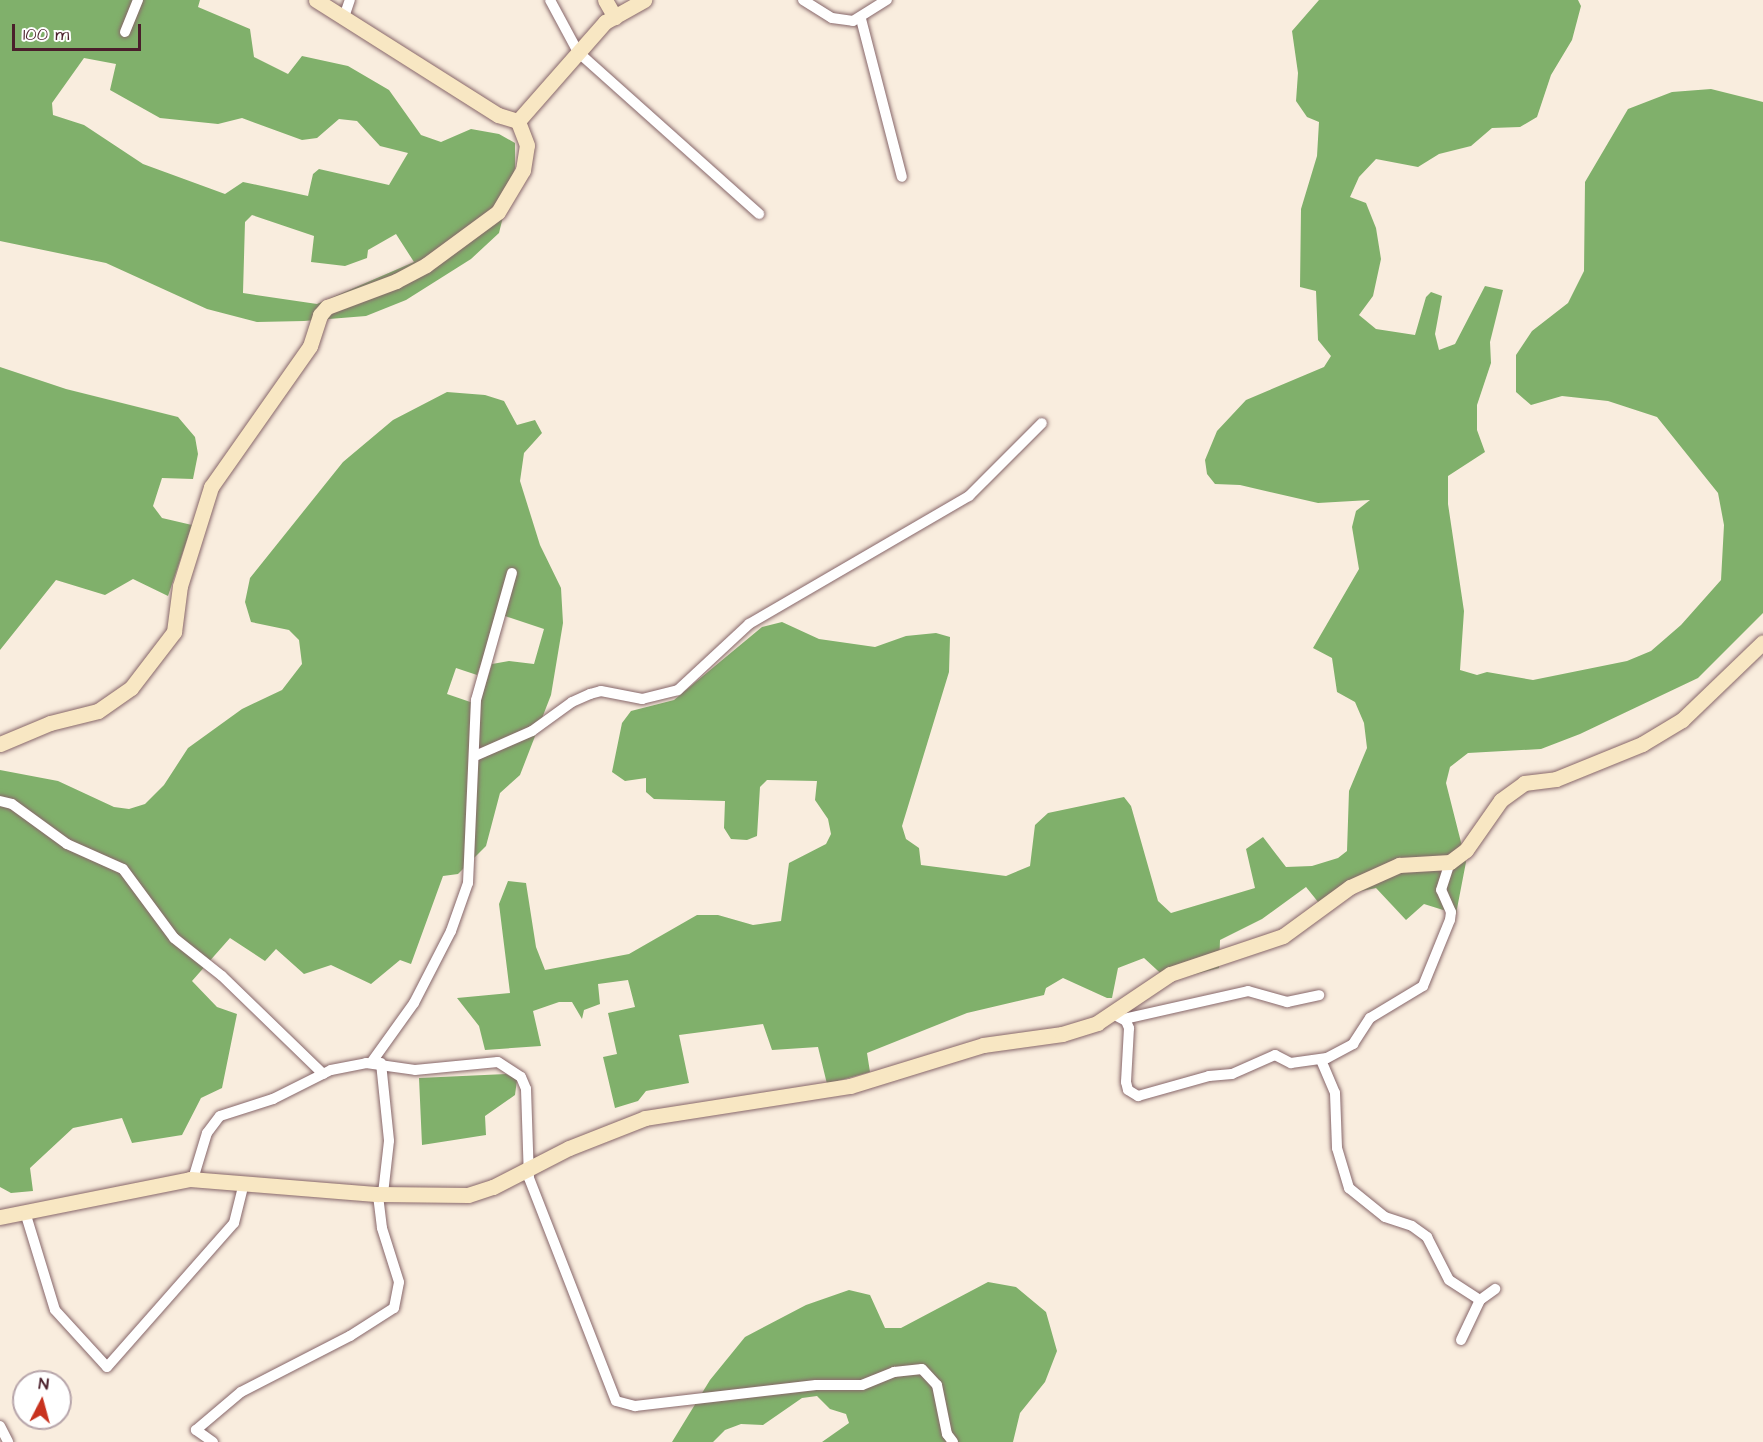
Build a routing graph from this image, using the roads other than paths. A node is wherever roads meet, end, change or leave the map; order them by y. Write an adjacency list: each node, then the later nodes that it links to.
1 (138, 0): 12 (street)
2 (316, 0): 9 (street)
3 (350, 0): 9 (street)
4 (550, 0): 13 (street)
5 (605, 0): 10 (street)
6 (644, 0): 10 (street)
7 (803, 0): 11 (street)
8 (887, 0): 11 (street)
9 (344, 17): 14 (street)
10 (615, 17): 13 (street)
11 (861, 19): 15 (street)
12 (125, 32)
13 (578, 52): 14 (street); 16 (street)
14 (518, 121): 20 (street)
15 (902, 177)
16 (759, 214)
17 (1042, 423): 21 (street)
18 (512, 573): 21 (street)
19 (1763, 642): 23 (street)
20 (0, 744)
21 (475, 756): 27 (street)
22 (0, 801): 28 (street)
23 (1450, 862): 25 (street); 26 (street)
24 (1319, 995): 25 (street)
25 (1118, 1017): 26 (street); 29 (street)
26 (1321, 1060): 36 (street)
27 (376, 1063): 28 (street); 29 (street); 32 (street)
28 (323, 1074): 30 (street)
29 (530, 1168): 32 (street); 41 (street)
30 (193, 1179): 31 (street); 33 (street)
31 (244, 1183): 32 (street); 33 (street)
32 (381, 1194): 40 (street)
33 (25, 1212): 34 (street)
34 (0, 1217)
35 (1495, 1289): 36 (street)
36 (1480, 1300): 37 (street)
37 (1461, 1340)
38 (0, 1426): 39 (street)
39 (8, 1442)
40 (213, 1442)
41 (953, 1442)

